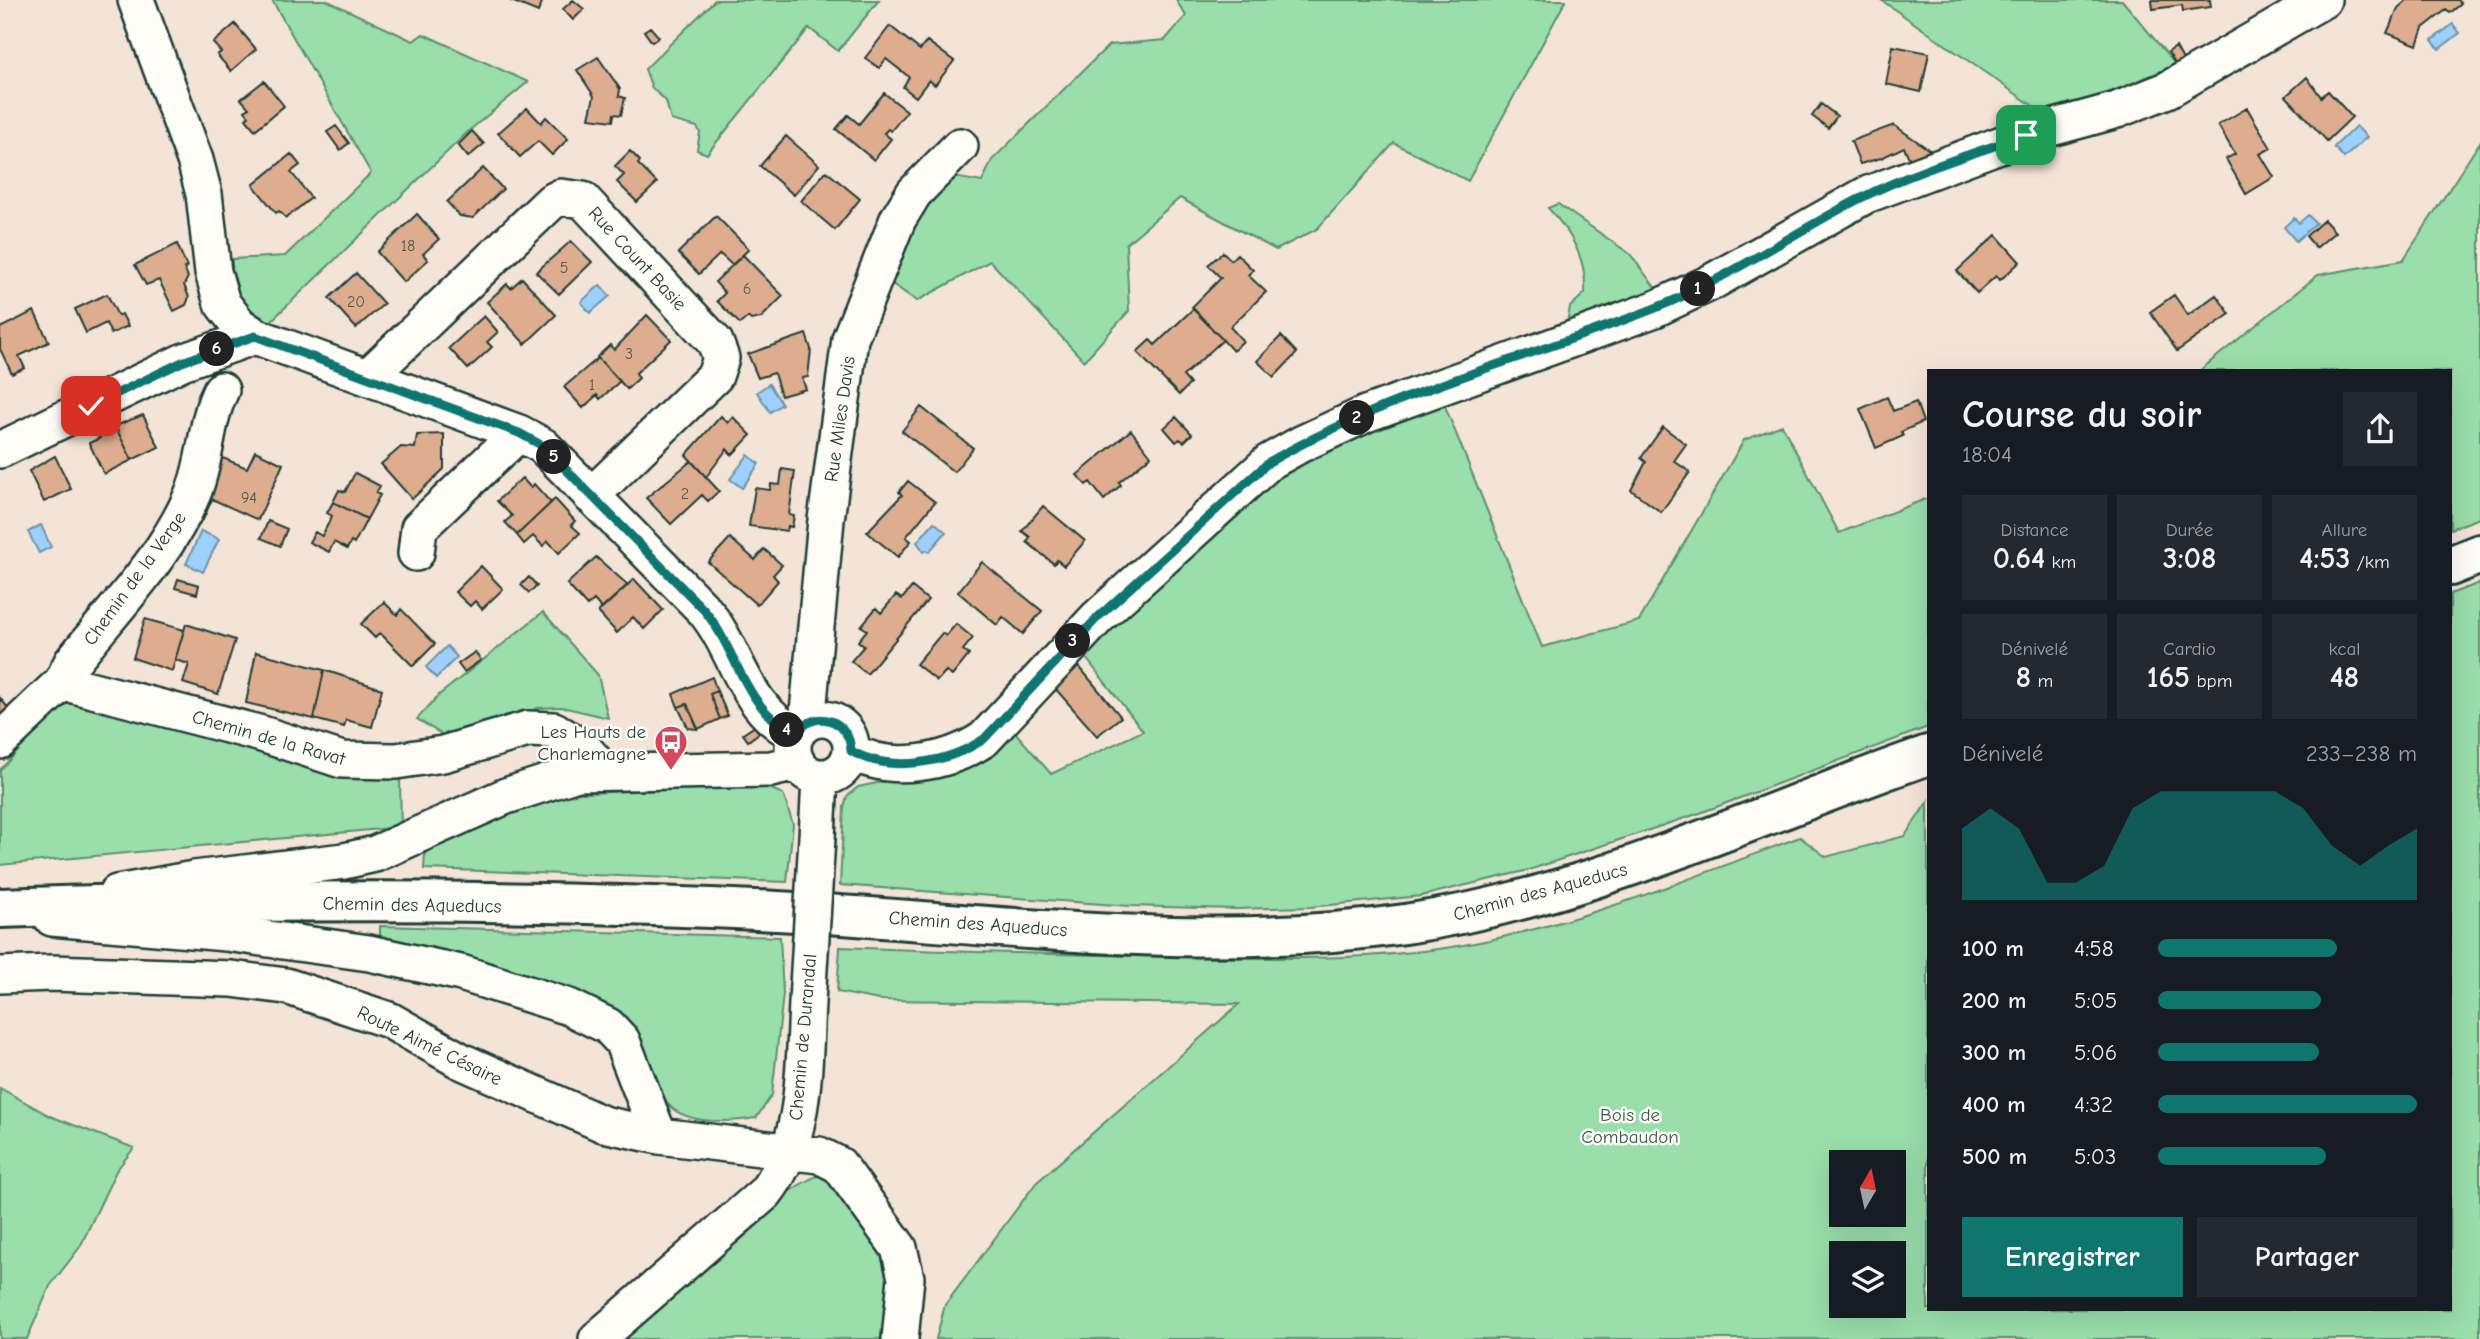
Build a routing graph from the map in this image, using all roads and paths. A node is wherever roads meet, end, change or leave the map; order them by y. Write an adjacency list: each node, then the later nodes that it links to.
1 (136, 0): 4 (street)
2 (2323, 0): 16 (street)
3 (960, 146): 15 (street, Rue Miles Davis)
4 (255, 336): 5 (street); 8 (street)
5 (369, 376): 7 (street); 9 (street, Rue Count Basie)
6 (221, 390): 13 (street, Chemin de la Verge)
7 (519, 433): 9 (street); 10 (street)
8 (0, 450)
9 (591, 496): 15 (street)
10 (416, 553)
11 (2480, 554): 12 (main road)
12 (2452, 565)
13 (62, 682): 14 (street); 18 (street, Chemin de la Ravat)
14 (0, 741)
15 (805, 749): 16 (street); 16 (street); 18 (street); 25 (street, Chemin de Durandal, bridge)
16 (851, 751)
17 (1927, 755): 19 (main road, Chemin des Aqueducs)
18 (604, 772): 19 (street)
19 (44, 906): 20 (main road, Chemin des Aqueducs)
20 (0, 910): 22 (street)
21 (0, 975): 23 (street, Route Aimé Césaire)
22 (633, 1064): 23 (street); 24 (street)
23 (603, 1124): 24 (street, Route Aimé Césaire)
24 (659, 1136): 25 (street, Route Aimé Césaire)
25 (791, 1150): 26 (street, Chemin de Durandal); 27 (street, Route Aimé Césaire)
26 (597, 1339)
27 (900, 1339)

